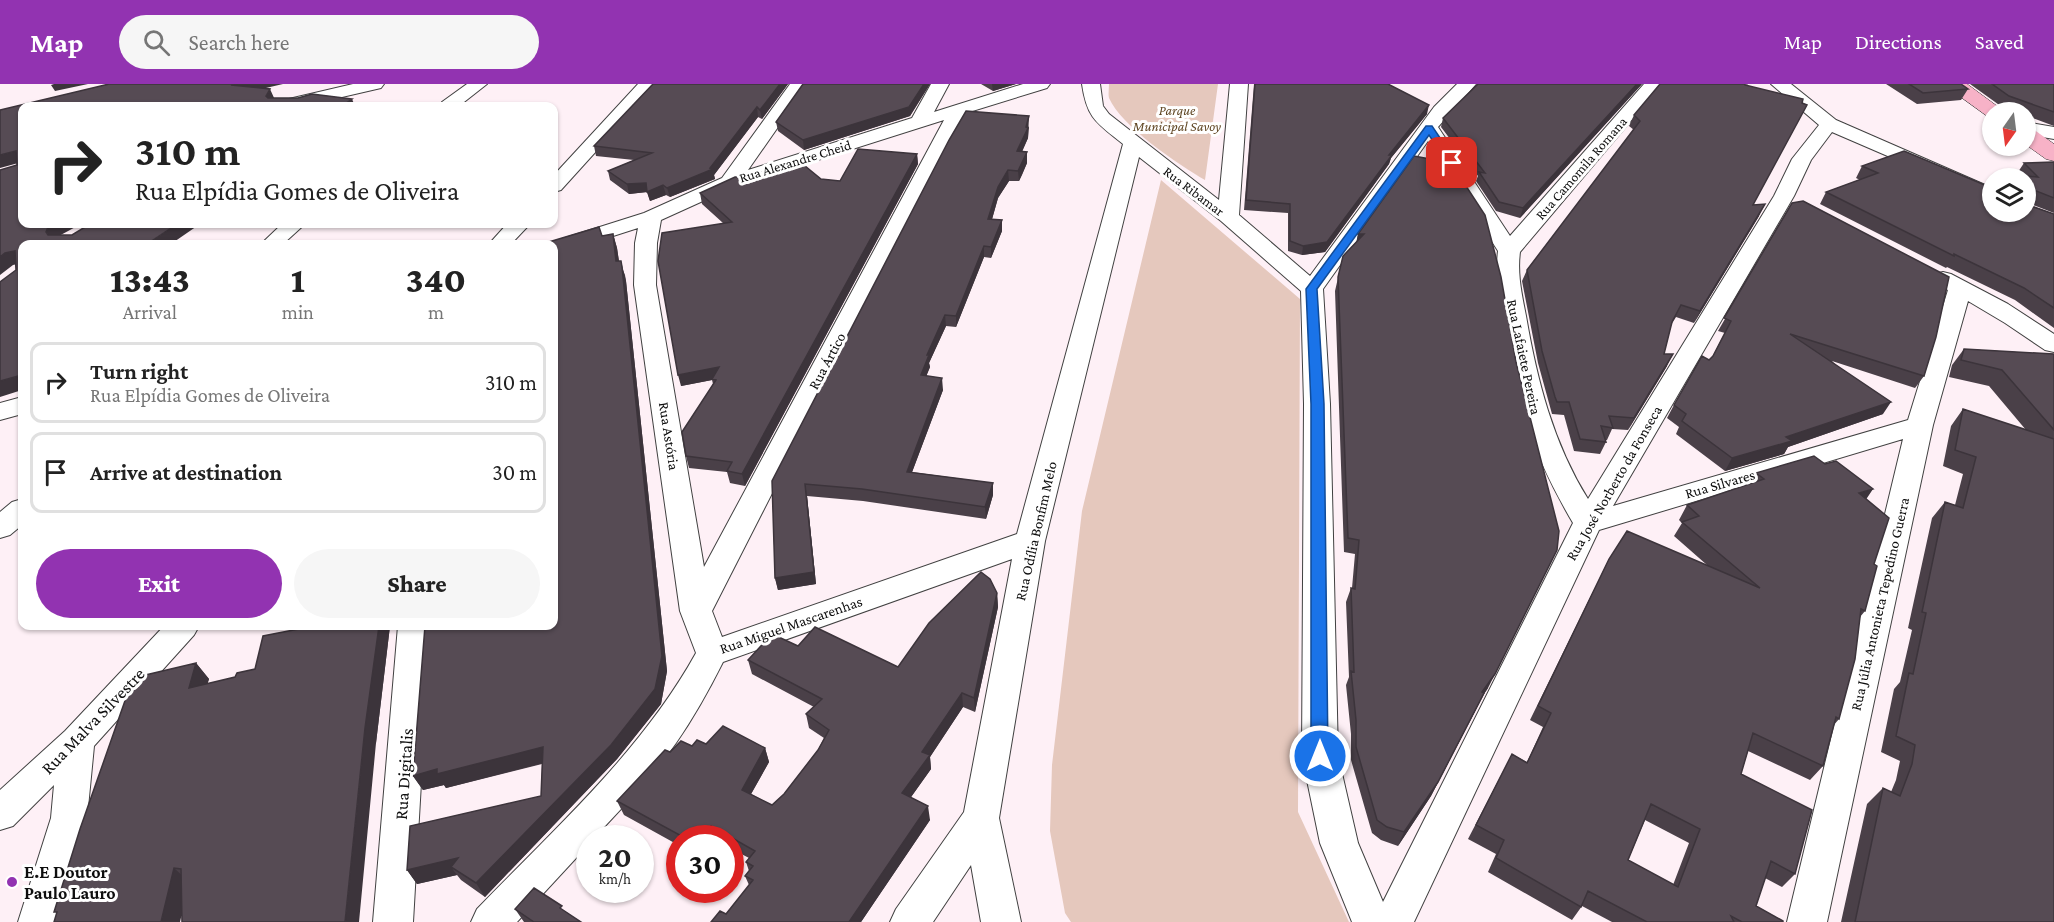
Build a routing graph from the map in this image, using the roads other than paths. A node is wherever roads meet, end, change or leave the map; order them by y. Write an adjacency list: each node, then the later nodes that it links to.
1 (316, 84): 14 (street)
2 (375, 84): 15 (street)
3 (478, 84): 16 (street)
4 (648, 84): 27 (street)
5 (799, 84): 28 (street)
6 (940, 84): 20 (street)
7 (1041, 84): 18 (street, Rua Alexandre Cheid)
8 (1091, 84): 25 (street, Rua Ribamar)
9 (1239, 84): 31 (street)
10 (1467, 84): 19 (street)
11 (1653, 84): 37 (street, Rua Camomila Romana)
12 (1780, 84): 21 (street)
13 (1953, 84): 17 (main road)
14 (287, 102)
15 (298, 102)
16 (453, 102)
17 (1982, 104)
18 (958, 111): 20 (street, Rua Alexandre Cheid); 49 (street, Rua Ártico)
19 (1431, 114): 37 (street); 40 (street)
20 (919, 123): 28 (street, Rua Alexandre Cheid)
21 (1829, 124): 29 (street); 46 (street, Rua José Norberto da Fonseca)
22 (2036, 130): 23 (street)
23 (2054, 133)
24 (2036, 142): 26 (main road)
25 (1133, 144): 31 (street, Rua Ribamar); 48 (street, Rua Odília Bonfim Melo)
26 (2054, 154)
27 (558, 182)
28 (729, 182): 30 (street, Rua Alexandre Cheid)
29 (1982, 191)
30 (651, 217): 36 (street, Rua Alexandre Cheid); 49 (street, Rua Astória)
31 (1228, 217): 40 (street, Rua Ribamar)
32 (289, 228): 34 (street)
33 (515, 228): 35 (street)
34 (276, 240)
35 (503, 240)
36 (558, 247)
37 (1509, 251): 46 (street, Rua Lafaiete Pereira)
38 (1929, 272): 39 (street)
39 (1960, 288): 41 (street); 44 (street, Rua Júlia Antonieta Tepedino Guerra)
40 (1312, 289): 61 (street)
41 (2054, 345)
42 (18, 406): 43 (street)
43 (0, 411)
44 (1920, 425): 46 (street, Rua Silvares); 63 (street, Rua Júlia Antonieta Tepedino Guerra)
45 (18, 512): 47 (street)
46 (1588, 523): 62 (street, Rua José Norberto da Fonseca)
47 (0, 528)
48 (1030, 541): 52 (street, Rua Miguel Mascarenhas); 55 (street, Rua Odília Bonfim Melo)
49 (696, 611): 52 (street, Rua Astória)
50 (179, 630): 53 (street, Rua Malva Silvestre)
51 (414, 630): 57 (street, Rua Digitalis)
52 (712, 653): 58 (street, Rua Miguel Mascarenhas)
53 (76, 741): 54 (street, Rua Malva Silvestre); 56 (street)
54 (0, 814)
55 (981, 818): 59 (street); 60 (street, Rua Odília Bonfim Melo)
56 (38, 922)
57 (393, 922)
58 (491, 922)
59 (910, 922)
60 (1001, 922)
61 (1372, 922)
62 (1394, 922)
63 (1808, 922)

